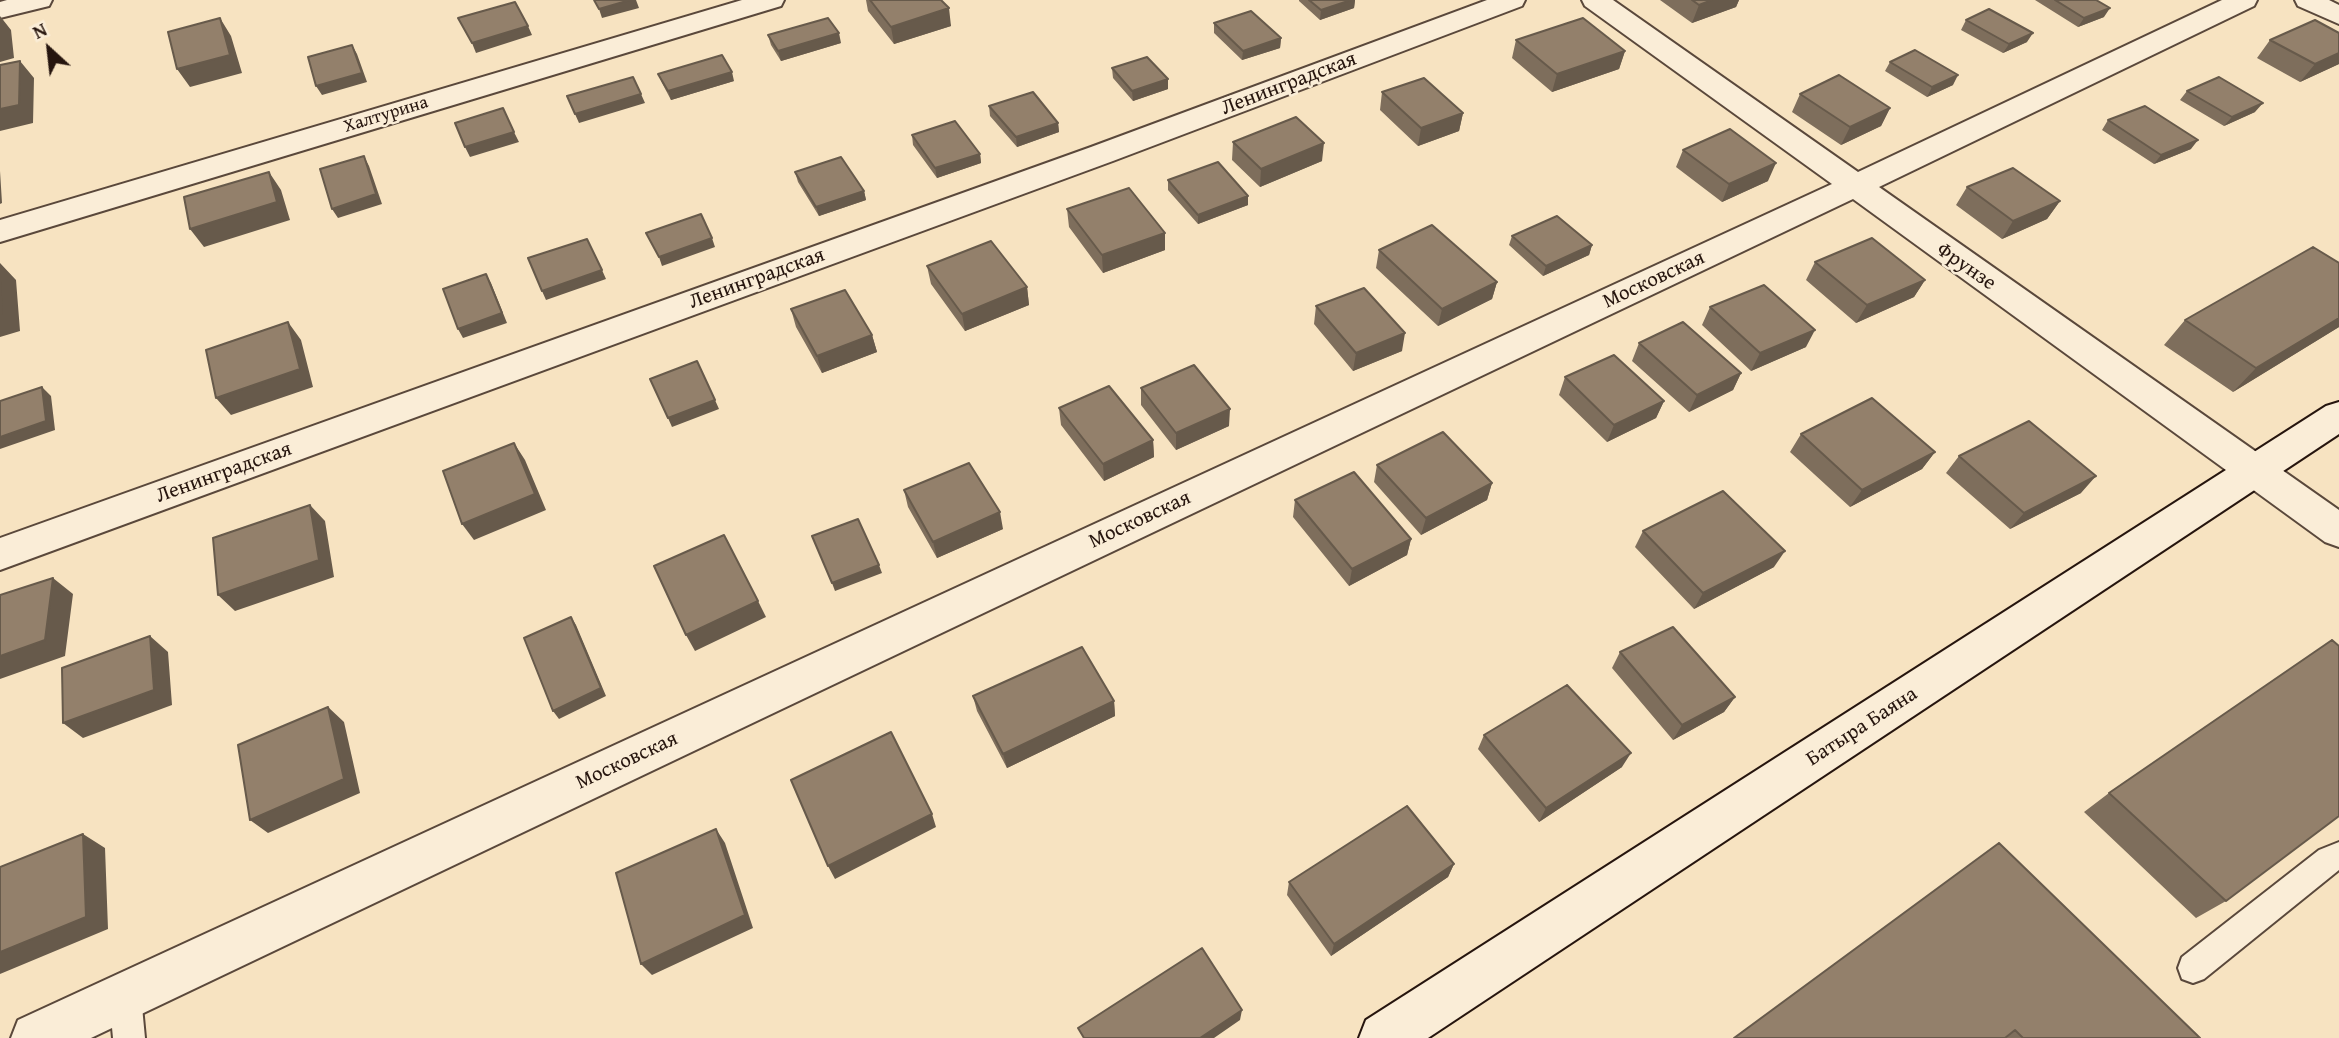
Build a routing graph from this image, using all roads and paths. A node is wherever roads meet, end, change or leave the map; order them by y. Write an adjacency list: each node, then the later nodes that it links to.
1 (39, 0): 7 (street)
2 (771, 0): 10 (street, Халтурина)
3 (1512, 0): 14 (street, Ленинградская)
4 (1595, 0): 9 (street, Фрунзе)
5 (2244, 0): 9 (street, Московская)
6 (2308, 0): 8 (street)
7 (0, 10)
8 (2339, 16)
9 (1853, 187): 12 (street, Фрунзе); 17 (street, Московская)
10 (0, 231)
11 (2339, 416): 12 (street, Батыра Баяна)
12 (2255, 471): 13 (street, Фрунзе); 20 (street, Батыра Баяна)
13 (2339, 531)
14 (0, 554)
15 (2339, 856): 16 (lane)
16 (2193, 968)
17 (125, 996): 18 (street, Московская); 19 (lane)
18 (36, 1038)
19 (129, 1038)
20 (1384, 1038)

